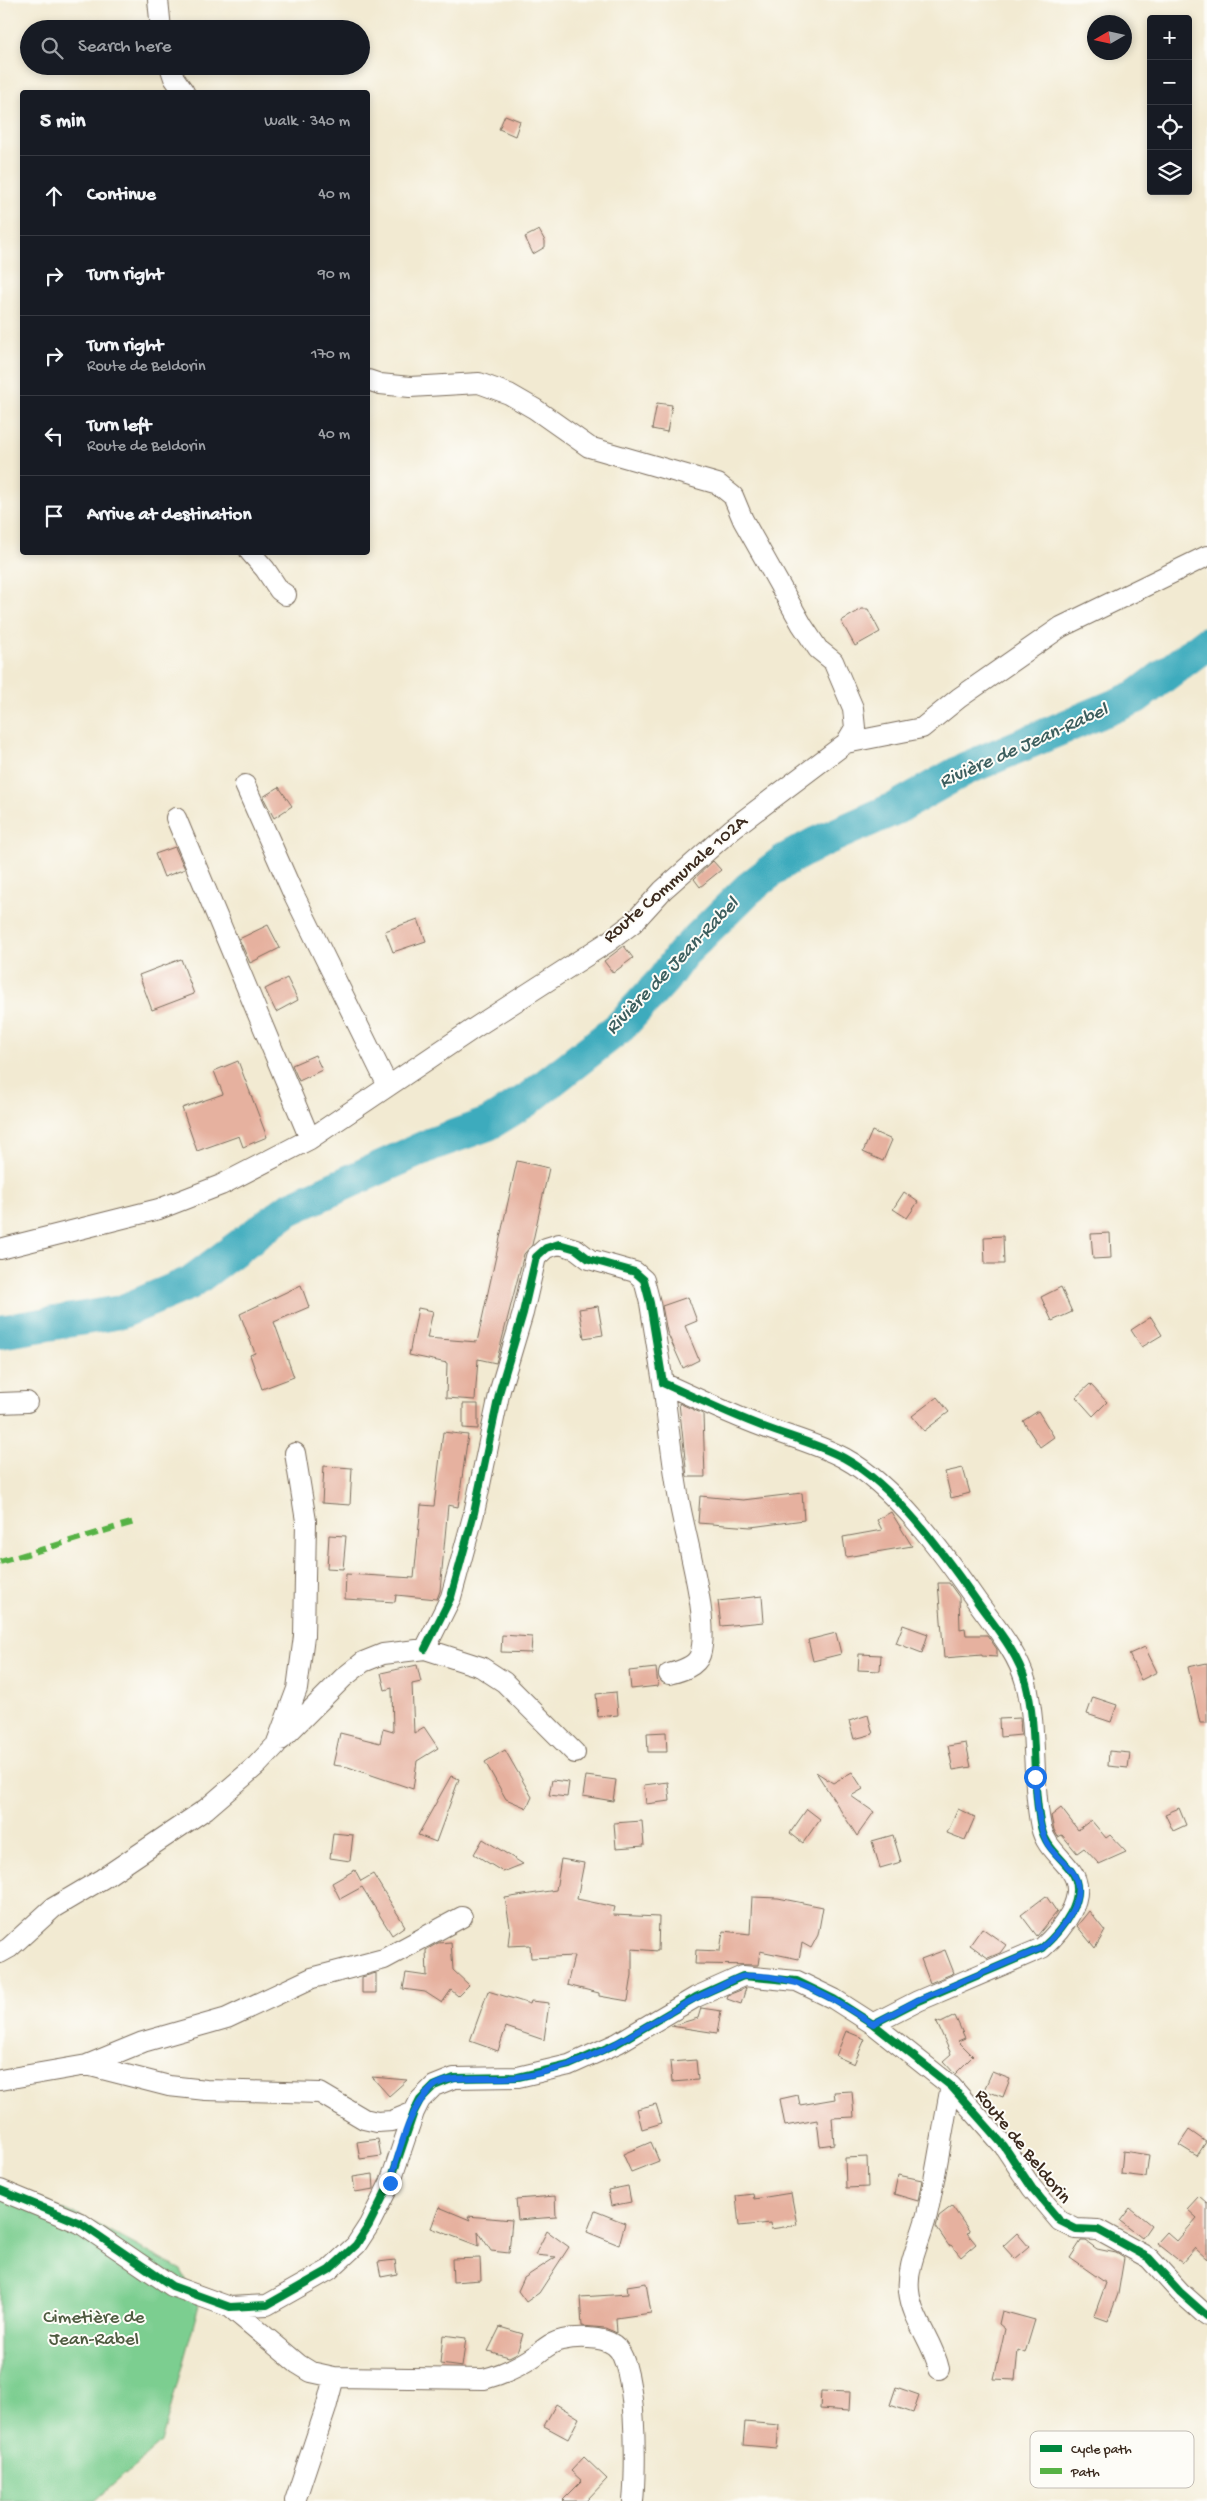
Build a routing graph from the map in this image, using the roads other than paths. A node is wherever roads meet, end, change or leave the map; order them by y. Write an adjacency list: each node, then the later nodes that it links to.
1 (158, 0): 2 (street)
2 (161, 20)
3 (173, 75): 4 (street)
4 (183, 90)
5 (370, 381): 9 (street)
6 (253, 555): 8 (street)
7 (1207, 556): 9 (street, Route Communale 102A)
8 (286, 595)
9 (846, 743): 12 (street, Route Communale 102A)
10 (245, 784): 12 (street)
11 (176, 818): 13 (street)
12 (388, 1086): 13 (street, Route Communale 102A)
13 (310, 1139): 14 (street, Route Communale 102A)
14 (0, 1249)
15 (663, 1383): 19 (street); 20 (street); 25 (street)
16 (27, 1402): 17 (street)
17 (0, 1403)
18 (295, 1453): 21 (street)
19 (425, 1648): 21 (street); 22 (street)
20 (668, 1674)
21 (276, 1745): 24 (street)
22 (575, 1754)
23 (462, 1916): 26 (street)
24 (0, 1953)
25 (873, 2024): 28 (street, Route de Beldorin); 29 (street, Route de Beldorin)
26 (87, 2064): 27 (street); 29 (street)
27 (0, 2080)
28 (951, 2086): 32 (street, Route de Beldorin); 33 (street)
29 (414, 2112): 31 (street, Route de Beldorin)
30 (0, 2190): 31 (street, Route de Beldorin)
31 (230, 2307): 34 (street)
32 (1207, 2316)
33 (939, 2369)
34 (334, 2377): 35 (street); 36 (street)
35 (295, 2501)
36 (634, 2501)

